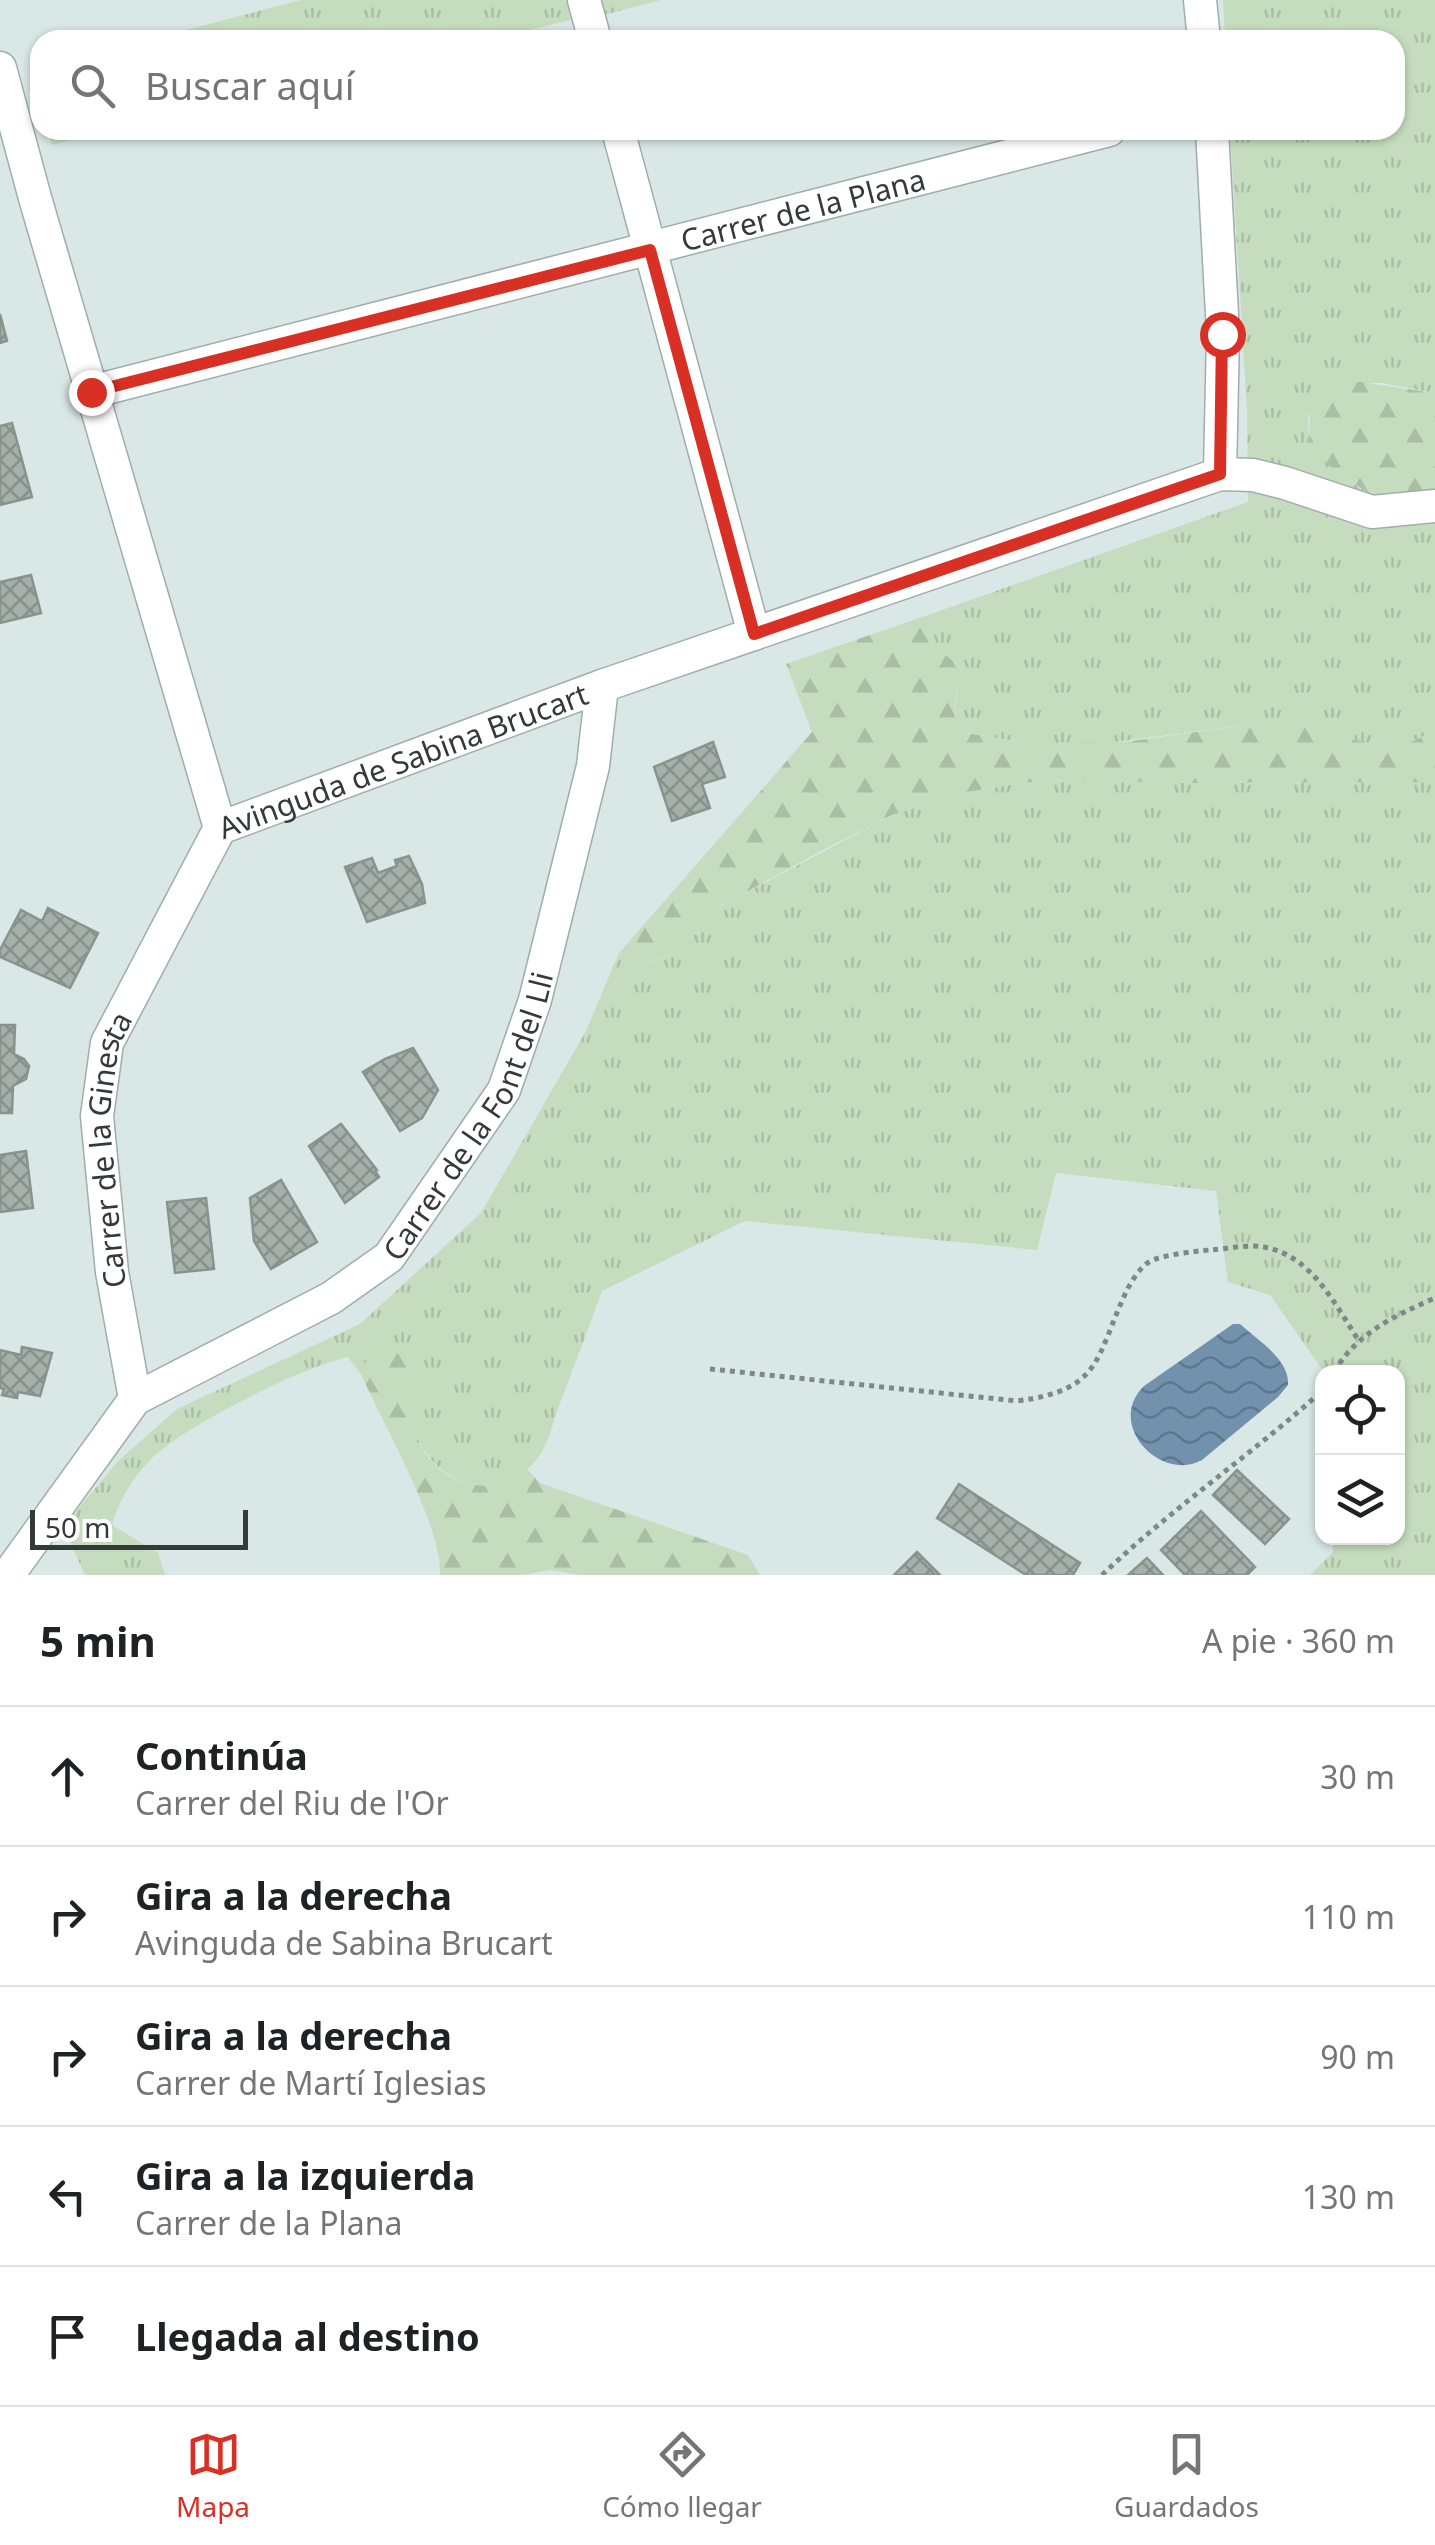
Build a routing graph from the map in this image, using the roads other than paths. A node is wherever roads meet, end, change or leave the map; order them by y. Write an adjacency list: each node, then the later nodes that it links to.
1 (584, 0): 3 (street)
2 (1200, 0): 4 (street)
3 (592, 30)
4 (1203, 30)
5 (0, 68): 10 (street, Avinguda de Sabina Brucart)
6 (621, 140): 9 (street)
7 (1071, 140): 9 (street, Carrer de la Plana)
8 (1212, 140): 11 (street)
9 (650, 250): 10 (street, Carrer de la Plana); 13 (street)
10 (91, 392): 15 (street, Avinguda de Sabina Brucart)
11 (1220, 474): 12 (street); 13 (street, Avinguda de Sabina Brucart)
12 (1435, 506)
13 (754, 634): 14 (street, Avinguda de Sabina Brucart)
14 (602, 686): 15 (street, Avinguda de Sabina Brucart); 16 (street, Carrer de la Font del Lli)
15 (220, 828): 16 (street, Carrer de la Ginesta)
16 (135, 1399): 17 (street)
17 (8, 1575)

